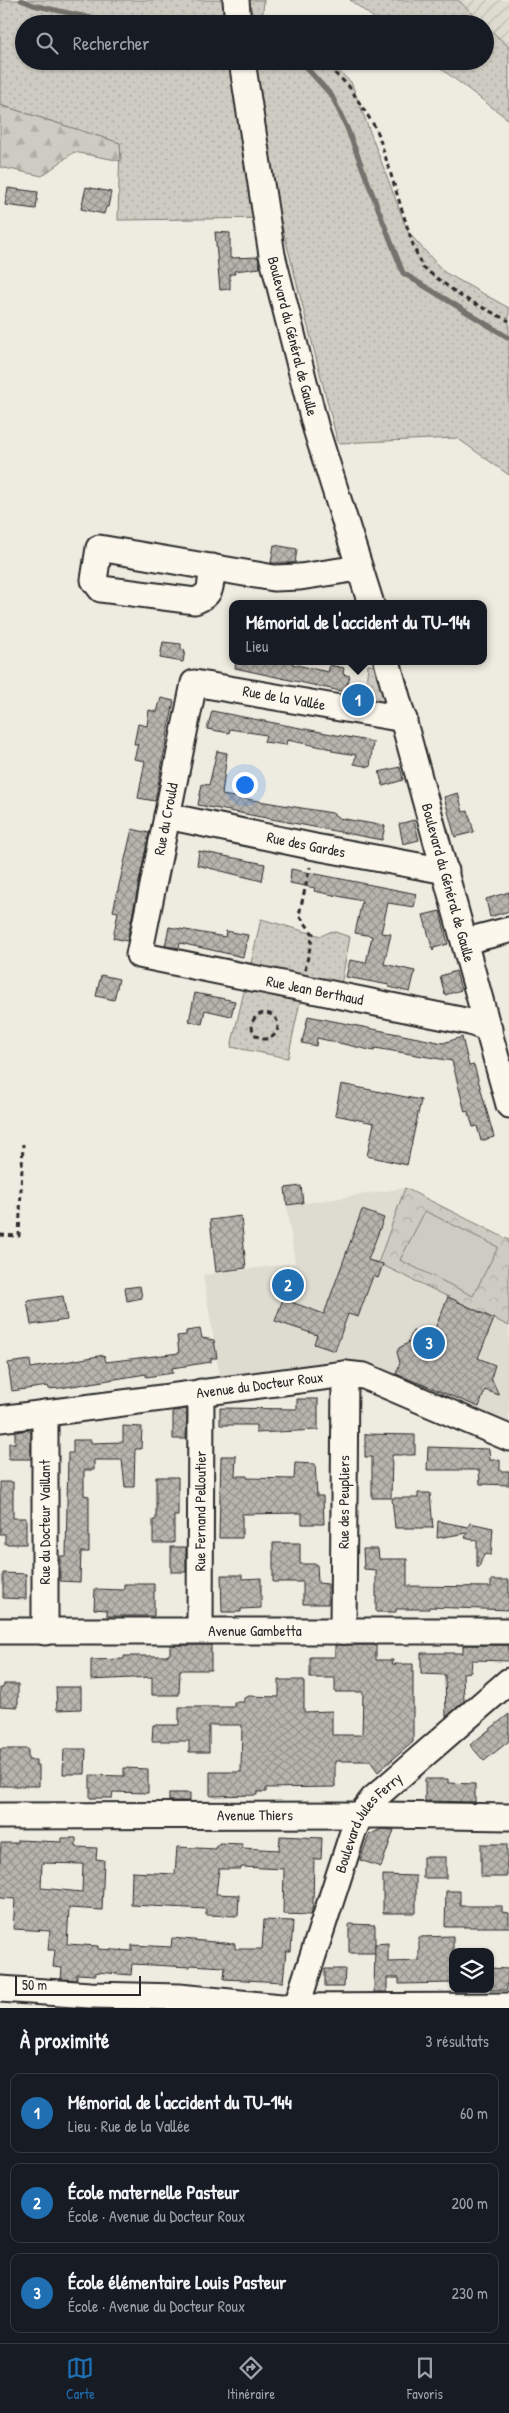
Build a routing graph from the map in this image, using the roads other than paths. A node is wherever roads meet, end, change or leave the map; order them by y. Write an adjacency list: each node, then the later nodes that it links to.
1 (236, 0): 2 (street)
2 (237, 15)
3 (243, 70): 5 (street, Boulevard du Général de Gaulle)
4 (212, 567): 5 (street)
5 (359, 568): 6 (street, Boulevard du Général de Gaulle)
6 (369, 600)
7 (388, 665): 9 (street, Boulevard du Général de Gaulle)
8 (194, 683): 9 (street, Rue de la Vallée); 10 (street, Rue du Crould)
9 (404, 719): 11 (street, Boulevard du Général de Gaulle)
10 (167, 816): 11 (street, Rue des Gardes); 14 (street, Rue du Crould)
11 (446, 871): 13 (street, Boulevard du Général de Gaulle)
12 (509, 930): 13 (street)
13 (466, 941): 15 (street, Boulevard du Général de Gaulle)
14 (139, 955): 15 (street, Rue Jean Berthaud)
15 (488, 1029): 16 (street, Boulevard du Général de Gaulle)
16 (509, 1105)
17 (345, 1374): 18 (street, Avenue du Docteur Roux); 21 (street, Avenue du Docteur Roux); 24 (street, Rue des Peupliers)
18 (201, 1392): 19 (street, Avenue du Docteur Roux); 22 (street, Rue Fernand Pelloutier)
19 (45, 1413): 20 (street, Avenue du Docteur Roux); 25 (street, Rue du Docteur Vaillant)
20 (0, 1419)
21 (509, 1438)
22 (200, 1630): 24 (street, Avenue Gambetta); 25 (street, Avenue Gambetta)
23 (0, 1631): 25 (street, Avenue Gambetta)
24 (343, 1631): 26 (street, Avenue Gambetta)
25 (45, 1632)
26 (509, 1632)
27 (509, 1682): 29 (street, Boulevard Jules Ferry)
28 (0, 1816): 29 (street, Avenue Thiers)
29 (359, 1816): 30 (street, Avenue Thiers); 33 (street, Boulevard Jules Ferry)
30 (509, 1817)
31 (0, 1989): 32 (street)
32 (88, 2002): 33 (street)
33 (296, 2007): 34 (street)
34 (499, 2007)

